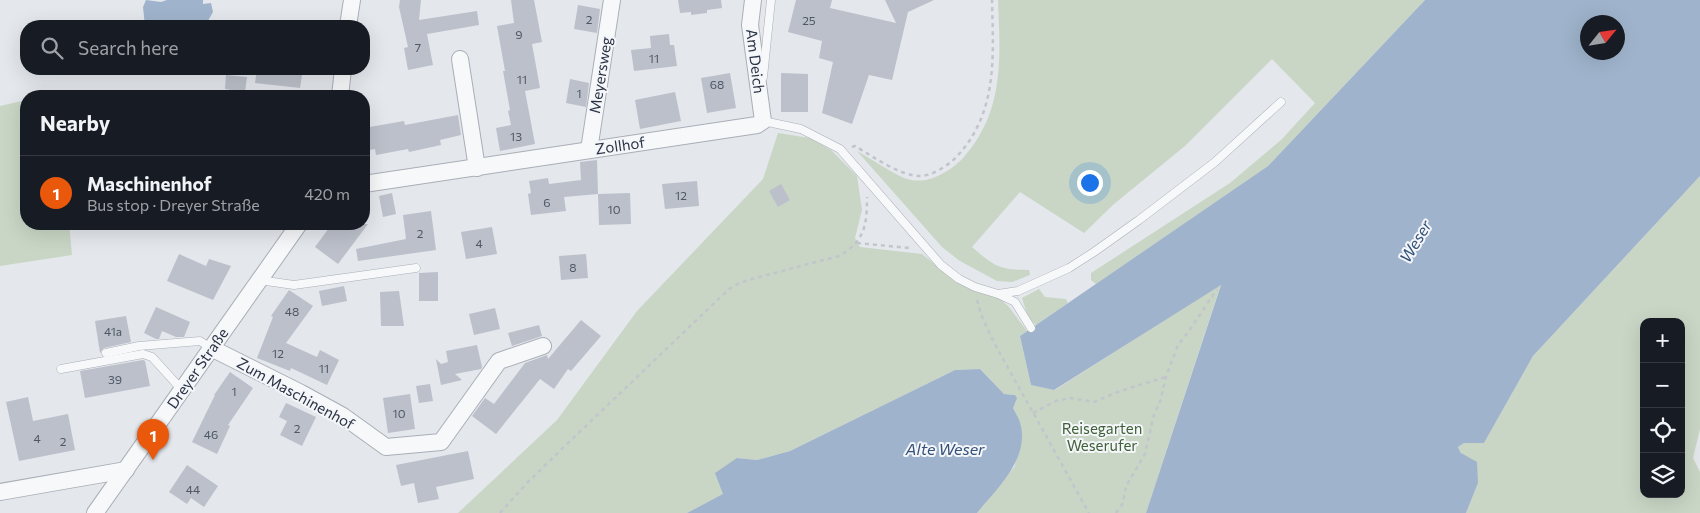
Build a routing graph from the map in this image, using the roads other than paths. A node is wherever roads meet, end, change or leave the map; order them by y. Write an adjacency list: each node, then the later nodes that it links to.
1 (352, 0): 5 (street)
2 (612, 0): 12 (street, Meyersweg)
3 (753, 0): 9 (street, Am Deich)
4 (771, 0): 9 (lane)
5 (349, 20)
6 (460, 59): 13 (street)
7 (342, 75): 8 (street)
8 (341, 90)
9 (760, 99): 11 (street, Am Deich)
10 (1281, 102): 18 (lane)
11 (763, 121): 12 (street, Zollhof); 18 (lane)
12 (589, 150): 13 (street, Zollhof)
13 (477, 168): 14 (street, Zollhof)
14 (370, 183)
15 (295, 230): 17 (street, Dreyer Straße)
16 (416, 268): 17 (lane)
17 (259, 280): 21 (street, Dreyer Straße)
18 (998, 294): 19 (lane)
19 (1031, 328)
20 (543, 346): 21 (street, Zum Maschinenhof)
21 (211, 348): 22 (lane); 24 (street, Dreyer Straße)
22 (106, 352)
23 (61, 369): 24 (lane)
24 (182, 390): 25 (street, Dreyer Straße)
25 (126, 470): 26 (street); 27 (street, Dreyer Straße)
26 (0, 492)
27 (95, 513)

